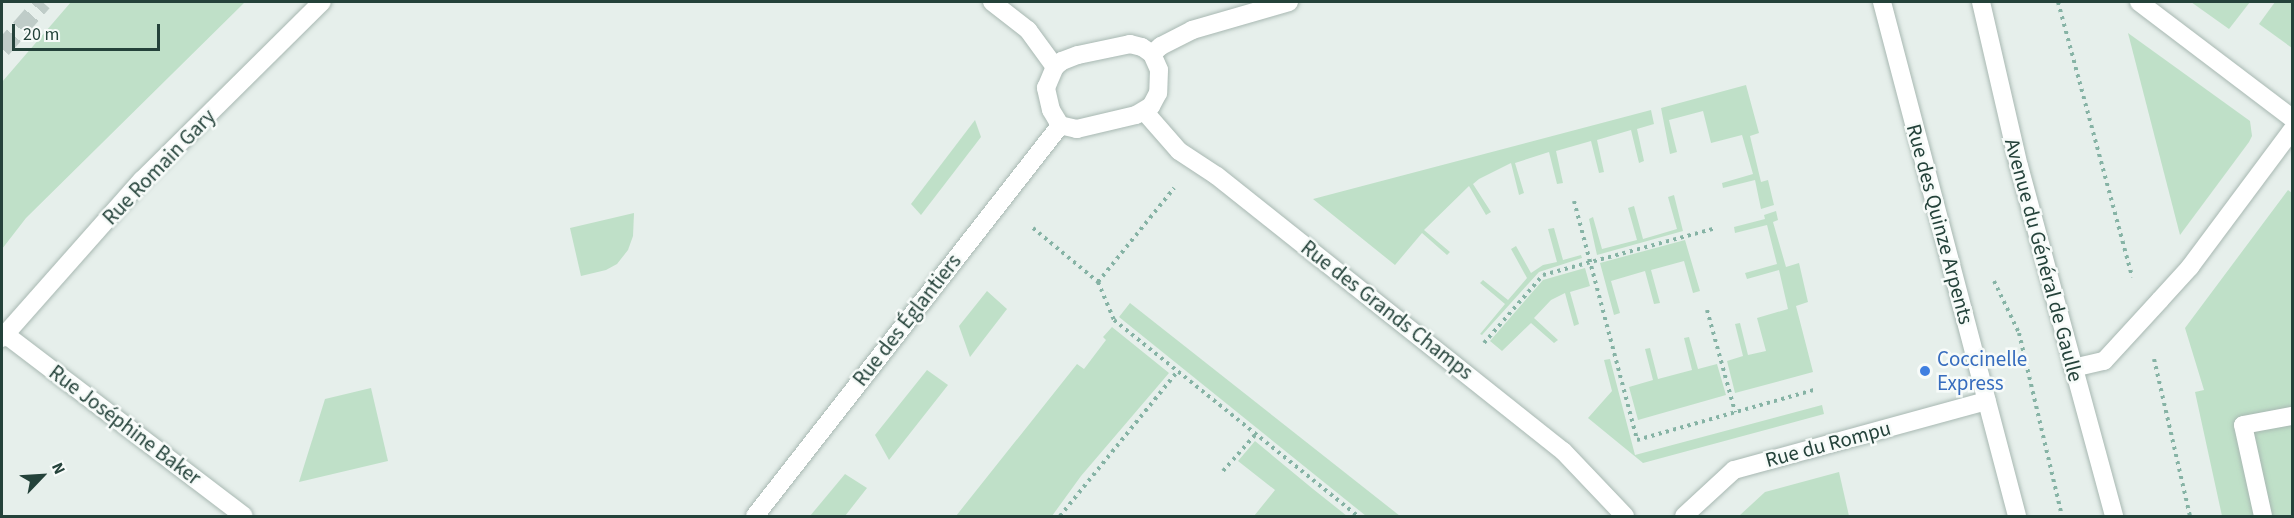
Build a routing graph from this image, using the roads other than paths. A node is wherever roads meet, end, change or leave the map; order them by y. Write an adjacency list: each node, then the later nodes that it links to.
1 (322, 2): 13 (street, Rue Romain Gary)
2 (992, 2): 8 (street)
3 (1289, 2): 7 (street)
4 (1882, 2): 15 (street, Rue des Quinze Arpents)
5 (1981, 2): 14 (street, Avenue du Général de Gaulle)
6 (2139, 2): 10 (street)
7 (1152, 54): 8 (street); 9 (street)
8 (1056, 67): 11 (street)
9 (1144, 111): 11 (street); 19 (street, Rue des Grands Champs)
10 (2292, 118)
11 (1060, 125): 18 (street, Rue des Églantiers)
12 (2292, 130): 14 (street)
13 (3, 336): 17 (street, Rue Joséphine Baker)
14 (2073, 368): 22 (street, Avenue du Général de Gaulle)
15 (1987, 401): 20 (street, Rue du Rompu); 21 (street, Rue des Quinze Arpents)
16 (2292, 416): 23 (street)
17 (244, 516)
18 (755, 516)
19 (1625, 516)
20 (1684, 516)
21 (2017, 516)
22 (2114, 516)
23 (2263, 516)

